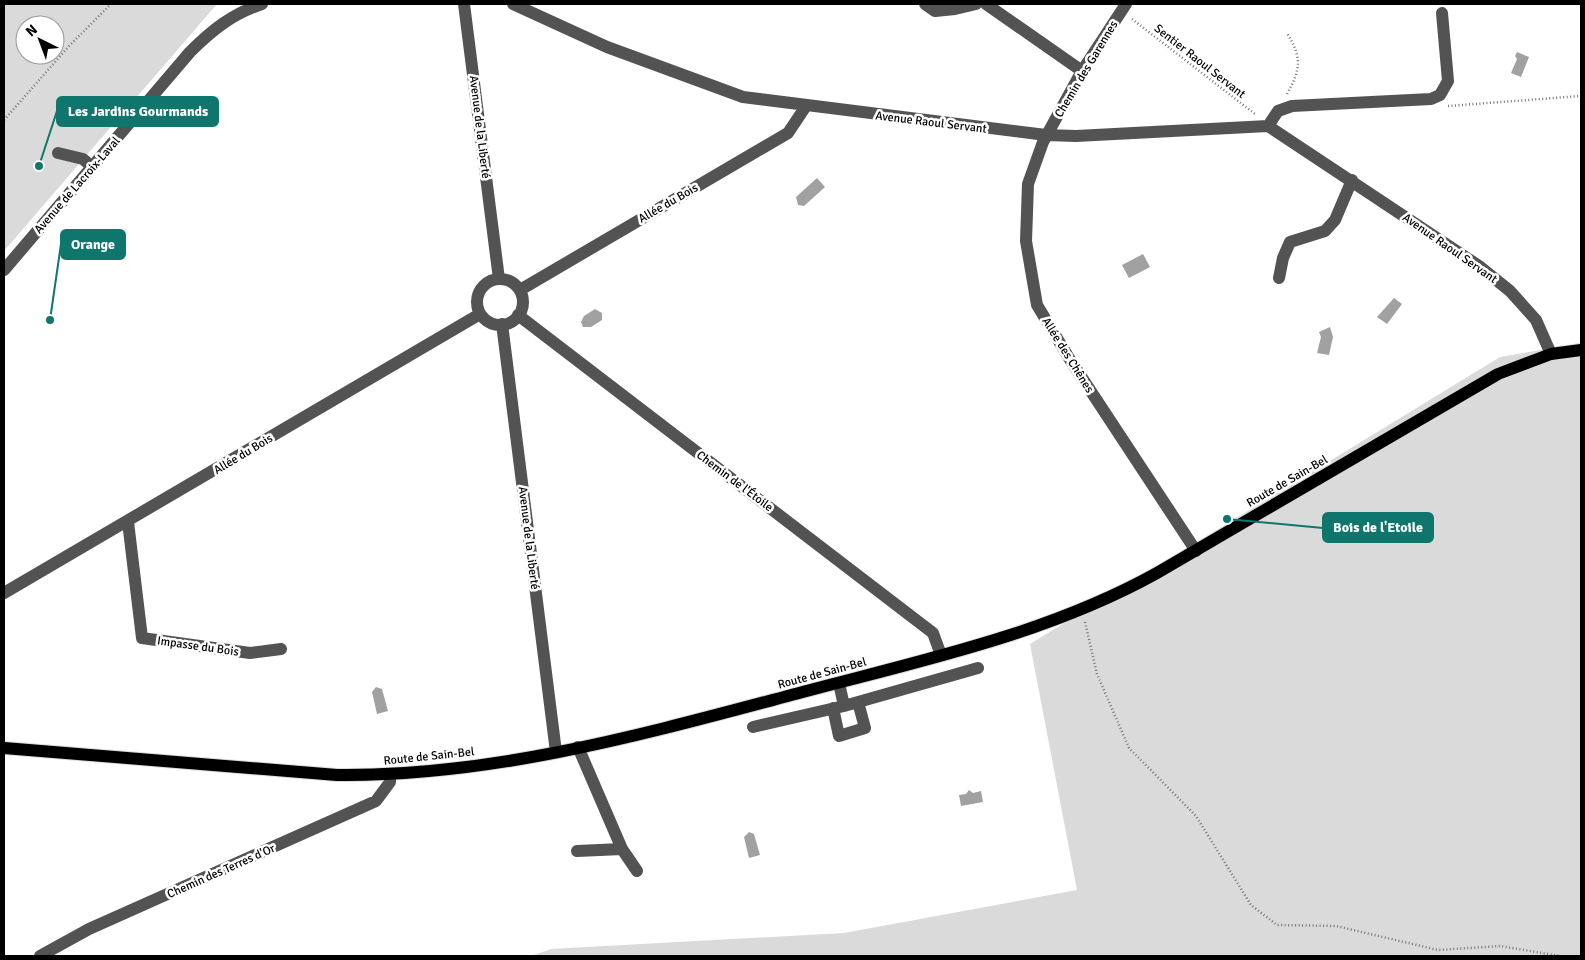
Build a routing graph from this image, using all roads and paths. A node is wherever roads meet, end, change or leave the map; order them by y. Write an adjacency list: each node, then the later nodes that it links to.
1 (111, 4): 14 (path)
2 (262, 4): 18 (street, Avenue de Lacroix-Laval)
3 (464, 4): 22 (street, Avenue de la Liberté)
4 (514, 4): 12 (street, Avenue Raoul Servant)
5 (925, 4): 6 (street)
6 (976, 4)
7 (986, 4): 11 (street)
8 (1124, 7): 11 (street, Chemin des Garennes); 15 (path, Sentier Raoul Servant)
9 (1442, 13): 13 (street)
10 (1287, 33): 13 (path)
11 (1082, 71): 16 (street, Chemin des Garennes)
12 (806, 106): 16 (street, Avenue Raoul Servant); 23 (street, Allée du Bois)
13 (1278, 111): 15 (street)
14 (4, 120)
15 (1268, 126): 16 (street, Avenue Raoul Servant); 19 (street, Avenue Raoul Servant)
16 (1046, 135): 30 (street, Allée des Chênes)
17 (58, 153): 18 (street)
18 (92, 167): 20 (street, Avenue de Lacroix-Laval)
19 (1352, 180): 21 (street); 28 (street, Avenue Raoul Servant)
20 (4, 270)
21 (1279, 278)
22 (499, 279): 23 (street); 24 (street)
23 (520, 290): 25 (street)
24 (480, 314): 26 (street); 29 (street, Allée du Bois)
25 (518, 315): 26 (street); 34 (street, Chemin de l'Étoile)
26 (502, 324): 42 (street, Avenue de la Liberté)
27 (1581, 350): 28 (main road, Route de Sain-Bel)
28 (1551, 354): 30 (main road, Route de Sain-Bel)
29 (128, 522): 31 (street, Allée du Bois); 33 (street, Impasse du Bois)
30 (1196, 551): 34 (main road, Route de Sain-Bel)
31 (4, 593)
32 (1084, 618): 48 (path)
33 (281, 649)
34 (941, 656): 36 (main road, Route de Sain-Bel)
35 (978, 668): 37 (street)
36 (839, 683): 38 (street); 40 (main road, Route de Sain-Bel)
37 (858, 702): 38 (street); 38 (street)
38 (838, 707): 39 (street)
39 (753, 727)
40 (578, 747): 42 (main road, Route de Sain-Bel); 44 (street)
41 (4, 748): 43 (main road, Route de Sain-Bel)
42 (556, 752): 43 (main road, Route de Sain-Bel)
43 (390, 776): 47 (street, Chemin des Terres d'Or)
44 (622, 849): 45 (street); 46 (street)
45 (578, 851)
46 (637, 871)
47 (40, 956)
48 (1560, 956)

